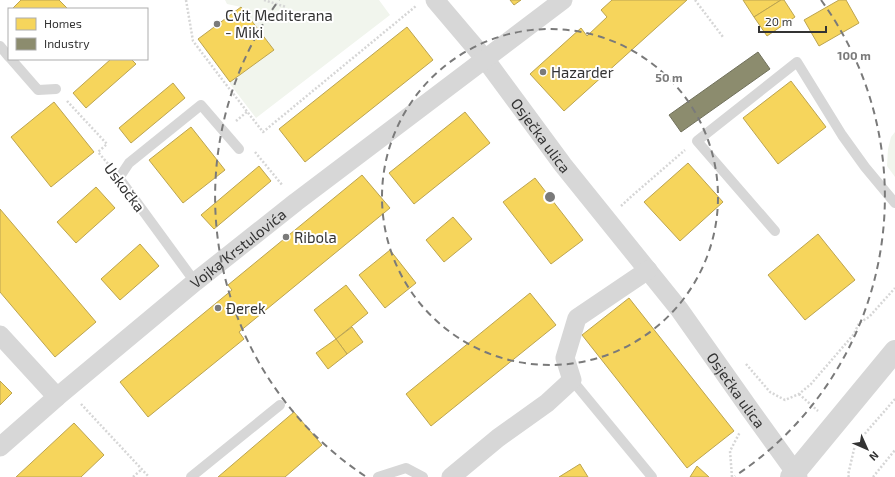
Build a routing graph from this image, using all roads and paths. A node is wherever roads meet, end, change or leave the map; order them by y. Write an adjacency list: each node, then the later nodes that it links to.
1 (186, 0): 6 (path)
2 (264, 0): 7 (path)
3 (435, 0): 11 (street, Osječka ulica)
4 (563, 0): 11 (street, Vojka Krstulovića)
5 (695, 0): 8 (path)
6 (417, 5)
7 (286, 7)
8 (723, 37)
9 (0, 46): 10 (lane)
10 (8, 56)
11 (485, 59): 17 (street, Vojka Krstulovića); 21 (street, Osječka ulica)
12 (12, 60): 13 (lane)
13 (56, 89): 16 (path, Uskočka)
14 (697, 141): 18 (lane); 19 (path); 20 (lane)
15 (239, 149): 16 (lane); 17 (path)
16 (119, 178): 22 (lane, Uskočka)
17 (296, 202): 22 (street, Vojka Krstulovića)
18 (895, 203)
19 (621, 206)
20 (775, 231)
21 (648, 270): 27 (street); 34 (street, Osječka ulica)
22 (194, 282): 28 (street, Vojka Krstulovića)
23 (895, 288): 26 (path)
24 (0, 334): 28 (street)
25 (895, 351): 34 (street)
26 (744, 362)
27 (572, 380): 40 (street); 41 (lane)
28 (62, 393): 31 (street, Vojka Krstulovića); 33 (path)
29 (895, 399): 42 (path)
30 (280, 405): 37 (lane)
31 (0, 447)
32 (895, 450): 43 (path)
33 (142, 469): 35 (path); 36 (path)
34 (797, 476)
35 (133, 477)
36 (149, 477)
37 (191, 477)
38 (378, 477): 39 (lane)
39 (423, 477)
40 (451, 477)
41 (652, 477)
42 (849, 477)
43 (873, 477)

